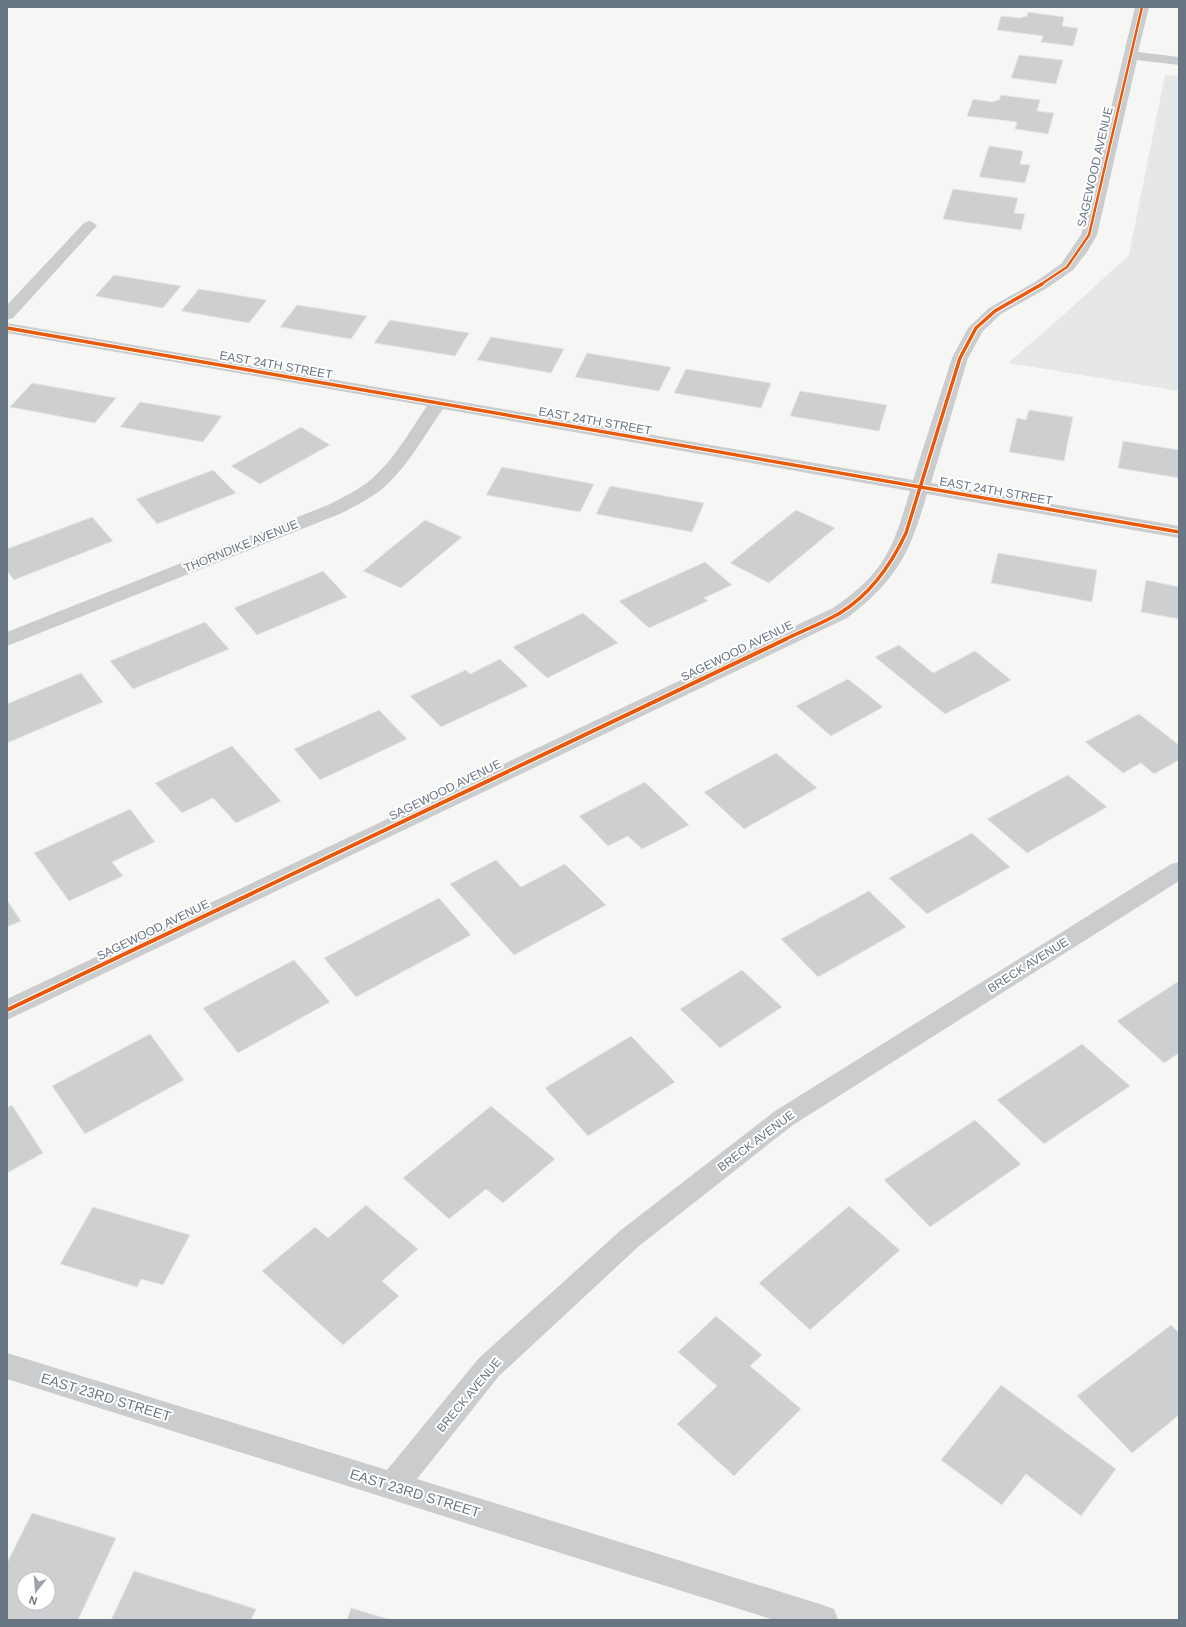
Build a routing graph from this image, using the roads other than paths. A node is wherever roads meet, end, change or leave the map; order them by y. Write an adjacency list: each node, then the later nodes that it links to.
1 (1142, 7): 2 (street, SAGEWOOD AVENUE)
2 (1131, 54): 3 (street); 8 (street, SAGEWOOD AVENUE)
3 (1179, 61)
4 (90, 226): 5 (street)
5 (7, 315)
6 (7, 328): 7 (street, EAST 24TH STREET)
7 (438, 404): 8 (street, EAST 24TH STREET); 10 (street, THORNDIKE AVENUE)
8 (919, 488): 9 (street, EAST 24TH STREET); 12 (street, SAGEWOOD AVENUE)
9 (1179, 532)
10 (7, 639)
11 (1179, 870): 14 (street, BRECK AVENUE)
12 (7, 1010)
13 (7, 1366): 14 (street, EAST 23RD STREET)
14 (393, 1486): 15 (street, EAST 23RD STREET)
15 (823, 1620)

